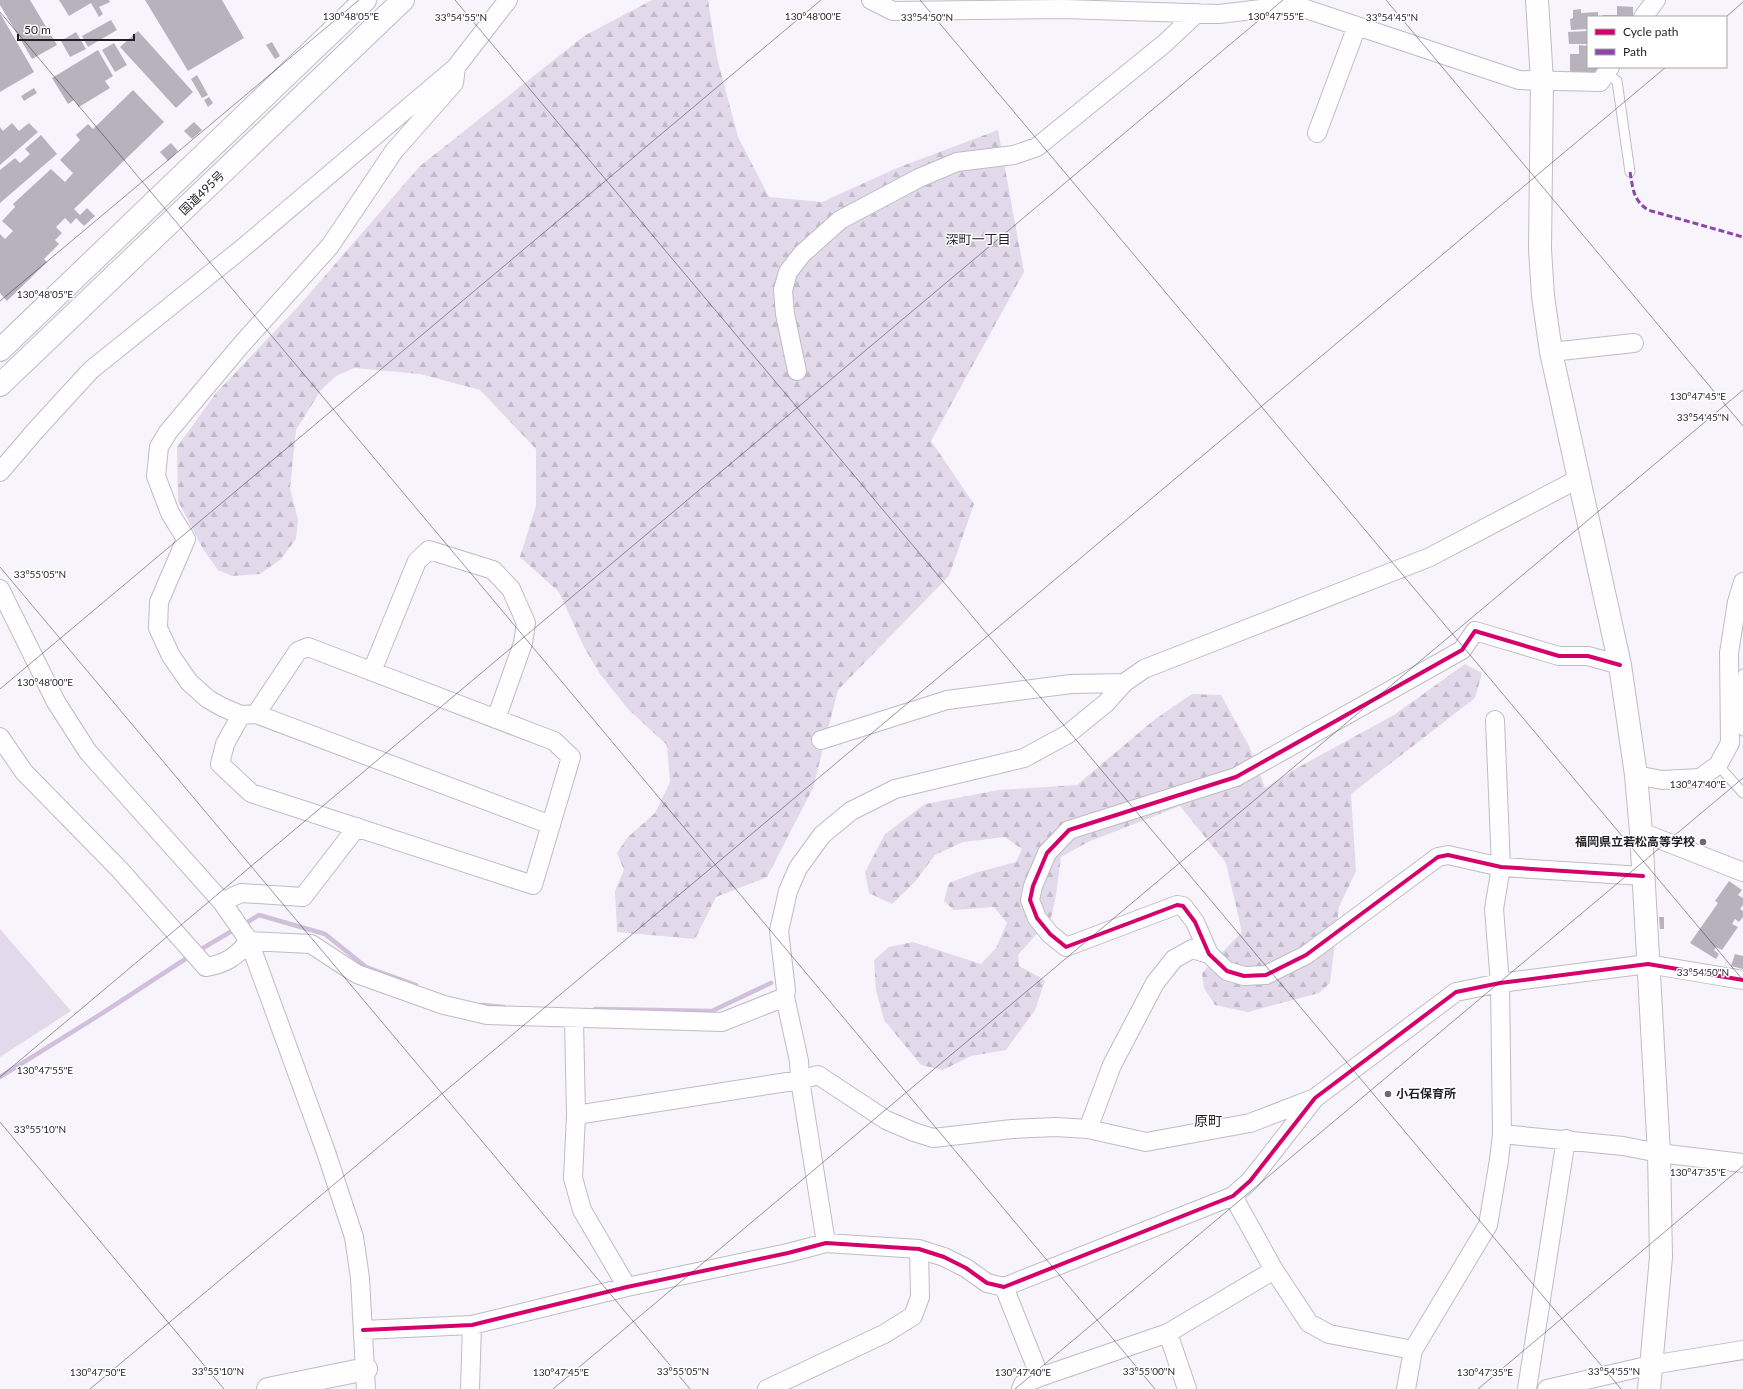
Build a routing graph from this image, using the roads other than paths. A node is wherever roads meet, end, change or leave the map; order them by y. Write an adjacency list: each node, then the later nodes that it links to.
1 (365, 0): 18 (main road)
2 (403, 0): 21 (main road, 国道495号)
3 (508, 0): 12 (street)
4 (871, 0): 7 (street)
5 (1537, 0): 14 (main road)
6 (1656, 0): 10 (street)
7 (1092, 5): 9 (street)
8 (1219, 7): 9 (street); 11 (street)
9 (1196, 13): 20 (street)
10 (1644, 16)
11 (1356, 26): 14 (street); 15 (street)
12 (456, 67): 22 (street); 31 (street)
13 (1608, 70): 14 (street); 16 (lane)
14 (1542, 81): 19 (main road)
15 (1318, 133)
16 (1630, 172)
17 (1634, 343): 19 (street)
18 (0, 350)
19 (1551, 352): 23 (main road)
20 (797, 371)
21 (0, 386)
22 (0, 472)
23 (1578, 479): 27 (main road); 30 (street)
24 (1743, 582): 26 (street)
25 (0, 589): 46 (street)
26 (1740, 606): 37 (street)
27 (1620, 665): 38 (main road); 48 (street)
28 (372, 671): 31 (street); 32 (street); 32 (street)
29 (1743, 674): 34 (lane)
30 (1124, 683): 36 (street); 52 (street)
31 (249, 715): 40 (street); 41 (street)
32 (496, 719): 40 (street)
33 (1495, 720): 43 (street)
34 (1743, 731)
35 (0, 737): 47 (street)
36 (821, 740)
37 (1718, 765): 38 (street); 39 (lane)
38 (1636, 775): 42 (main road)
39 (1743, 793)
40 (551, 825): 41 (street)
41 (357, 827): 46 (street)
42 (1641, 832): 44 (street); 45 (main road)
43 (1501, 867): 45 (street); 48 (street); 51 (street)
44 (1743, 872)
45 (1643, 876): 49 (main road)
46 (222, 902): 47 (street)
47 (249, 941): 53 (street); 69 (street)
48 (1209, 954): 57 (street)
49 (1648, 964): 50 (street); 51 (street); 60 (main road)
50 (1743, 980)
51 (1500, 983): 55 (street); 58 (street)
52 (785, 997): 53 (street); 54 (street)
53 (574, 1019): 56 (street)
54 (800, 1080): 56 (street); 57 (street); 63 (street)
55 (1315, 1098): 57 (street); 62 (street)
56 (576, 1115): 66 (street)
57 (1088, 1129)
58 (1502, 1134): 59 (street); 71 (street)
59 (1566, 1140): 60 (street); 82 (street)
60 (1659, 1154): 61 (street); 75 (main road)
61 (1743, 1163)
62 (1233, 1196): 65 (street); 67 (street)
63 (826, 1243): 64 (street); 66 (street)
64 (919, 1249): 67 (street); 78 (street)
65 (1274, 1270): 70 (street); 71 (street)
66 (627, 1287): 68 (street)
67 (1004, 1287): 73 (street)
68 (472, 1325): 69 (street); 77 (street)
69 (363, 1330): 74 (street)
70 (1168, 1333): 73 (street); 80 (street)
71 (1414, 1350): 81 (street)
72 (1743, 1350): 75 (street)
73 (1040, 1377): 79 (street)
74 (366, 1379): 76 (main road)
75 (1652, 1381): 83 (street)
76 (268, 1389)
77 (470, 1389)
78 (767, 1389)
79 (1021, 1389)
80 (1187, 1389)
81 (1406, 1389)
82 (1527, 1389)
83 (1547, 1389)

